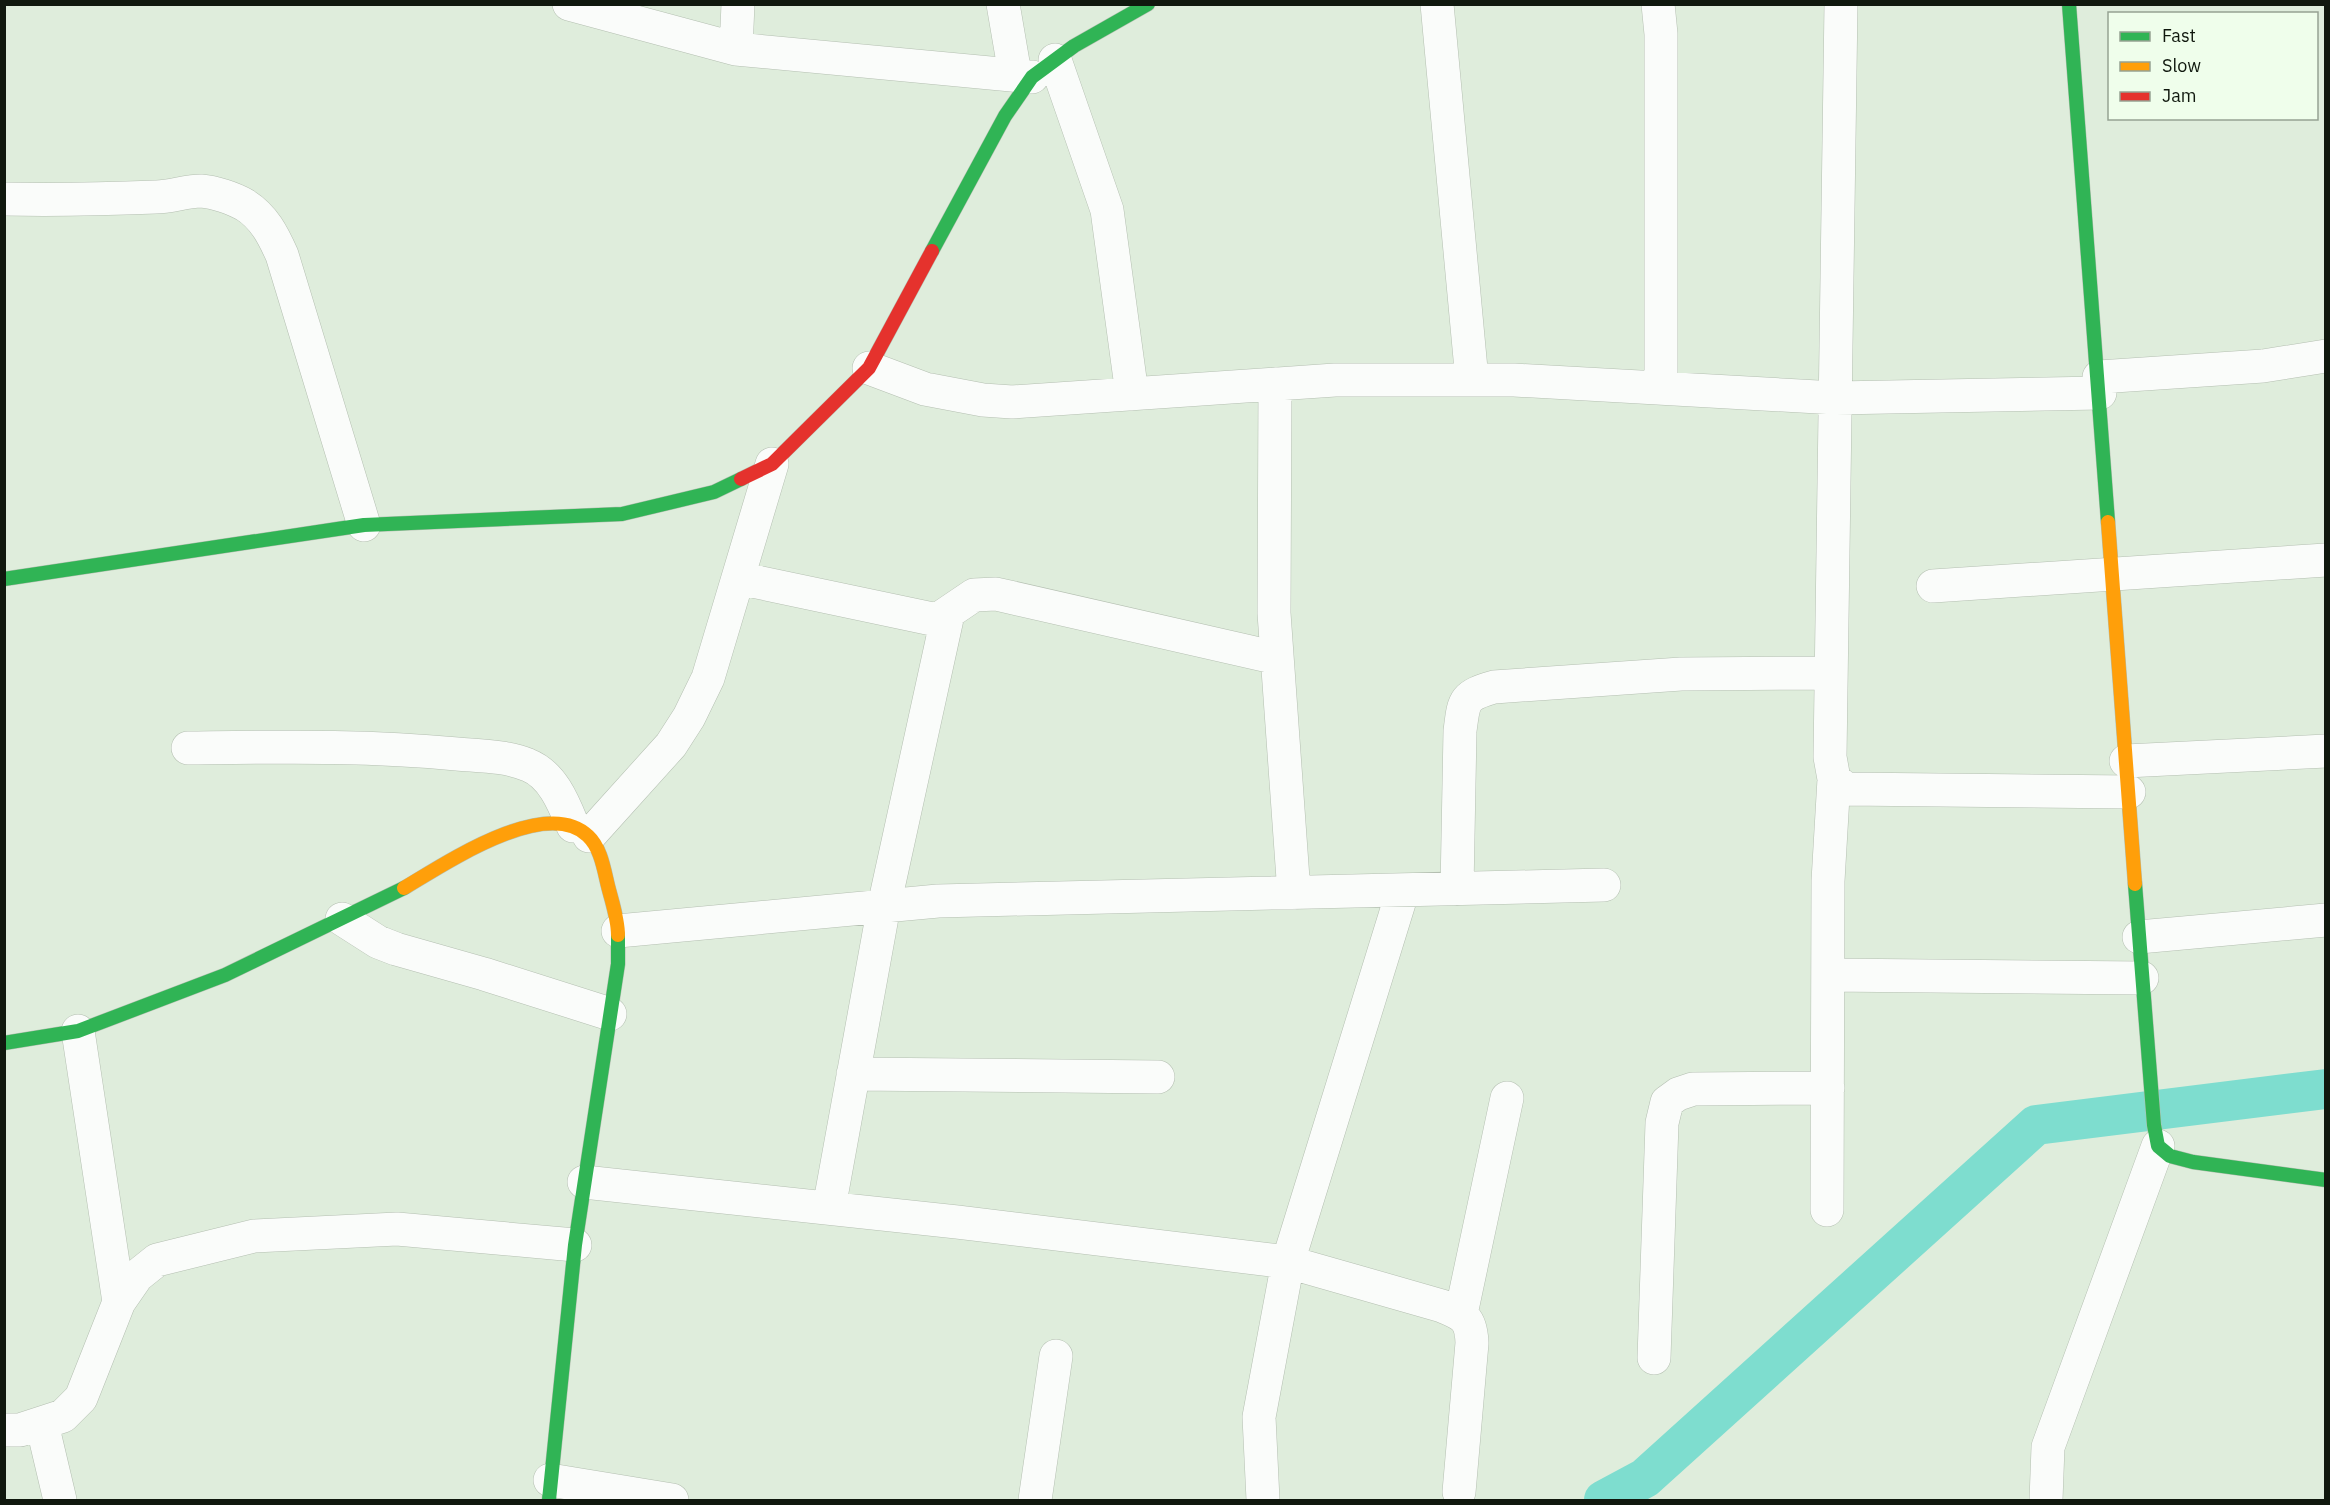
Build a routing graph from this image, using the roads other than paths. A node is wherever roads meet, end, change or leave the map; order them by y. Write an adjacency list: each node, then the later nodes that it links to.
1 (569, 4): 9 (street)
2 (738, 4): 9 (street)
3 (1003, 4): 10 (street)
4 (1148, 4): 10 (street)
5 (1437, 4): 14 (street)
6 (1658, 4): 17 (street)
7 (1841, 4): 19 (street)
8 (2069, 4): 16 (street)
9 (736, 49): 10 (street)
10 (1034, 70): 13 (street); 18 (street)
11 (4, 199): 21 (street)
12 (2325, 356): 16 (street)
13 (869, 368): 18 (street); 20 (street)
14 (1472, 380): 15 (street); 17 (street)
15 (1275, 384): 18 (street); 28 (street)
16 (2099, 385): 19 (street); 23 (street)
17 (1661, 387): 19 (street)
18 (1132, 394)
19 (1836, 398): 29 (street)
20 (772, 464): 21 (street); 24 (street)
21 (364, 525): 25 (street)
22 (2325, 560): 23 (street)
23 (2114, 575): 26 (street); 32 (street)
24 (738, 578): 27 (street); 34 (street)
25 (4, 579)
26 (1933, 586)
27 (948, 614): 28 (street); 39 (street)
28 (1277, 658): 38 (street)
29 (1832, 673): 33 (street); 36 (street)
30 (188, 748): 34 (street)
31 (2325, 752): 32 (street)
32 (2128, 776): 33 (street); 43 (street)
33 (1834, 779): 44 (street)
34 (581, 831): 40 (street); 42 (street)
35 (1604, 885): 36 (street)
36 (1457, 889): 37 (street)
37 (1403, 890): 38 (street); 59 (street)
38 (1294, 893): 39 (street)
39 (884, 906): 42 (street); 49 (street)
40 (342, 919): 46 (street); 47 (street)
41 (2325, 920): 43 (street)
42 (618, 931): 46 (street)
43 (2139, 937): 45 (street)
44 (1828, 975): 45 (street); 51 (street)
45 (2142, 978): 53 (street)
46 (610, 1014): 55 (street)
47 (78, 1031): 48 (street); 60 (street)
48 (4, 1043)
49 (854, 1074): 50 (street); 56 (street)
50 (1158, 1077)
51 (1828, 1088): 57 (street); 63 (street)
52 (1507, 1098): 61 (street)
53 (2156, 1136): 54 (street); 72 (street)
54 (2325, 1180)
55 (585, 1182): 56 (street); 58 (street)
56 (829, 1208): 59 (street)
57 (1827, 1210)
58 (575, 1245): 60 (street); 66 (street)
59 (1288, 1262): 61 (street); 71 (street)
60 (119, 1302): 64 (street)
61 (1461, 1314): 67 (street)
62 (1056, 1356): 70 (street)
63 (1654, 1358)
64 (42, 1424): 65 (street); 68 (street)
65 (4, 1430)
66 (549, 1490): 69 (street)
67 (1459, 1492)
68 (60, 1500)
69 (672, 1500)
70 (1035, 1500)
71 (1263, 1500)
72 (2046, 1500)

